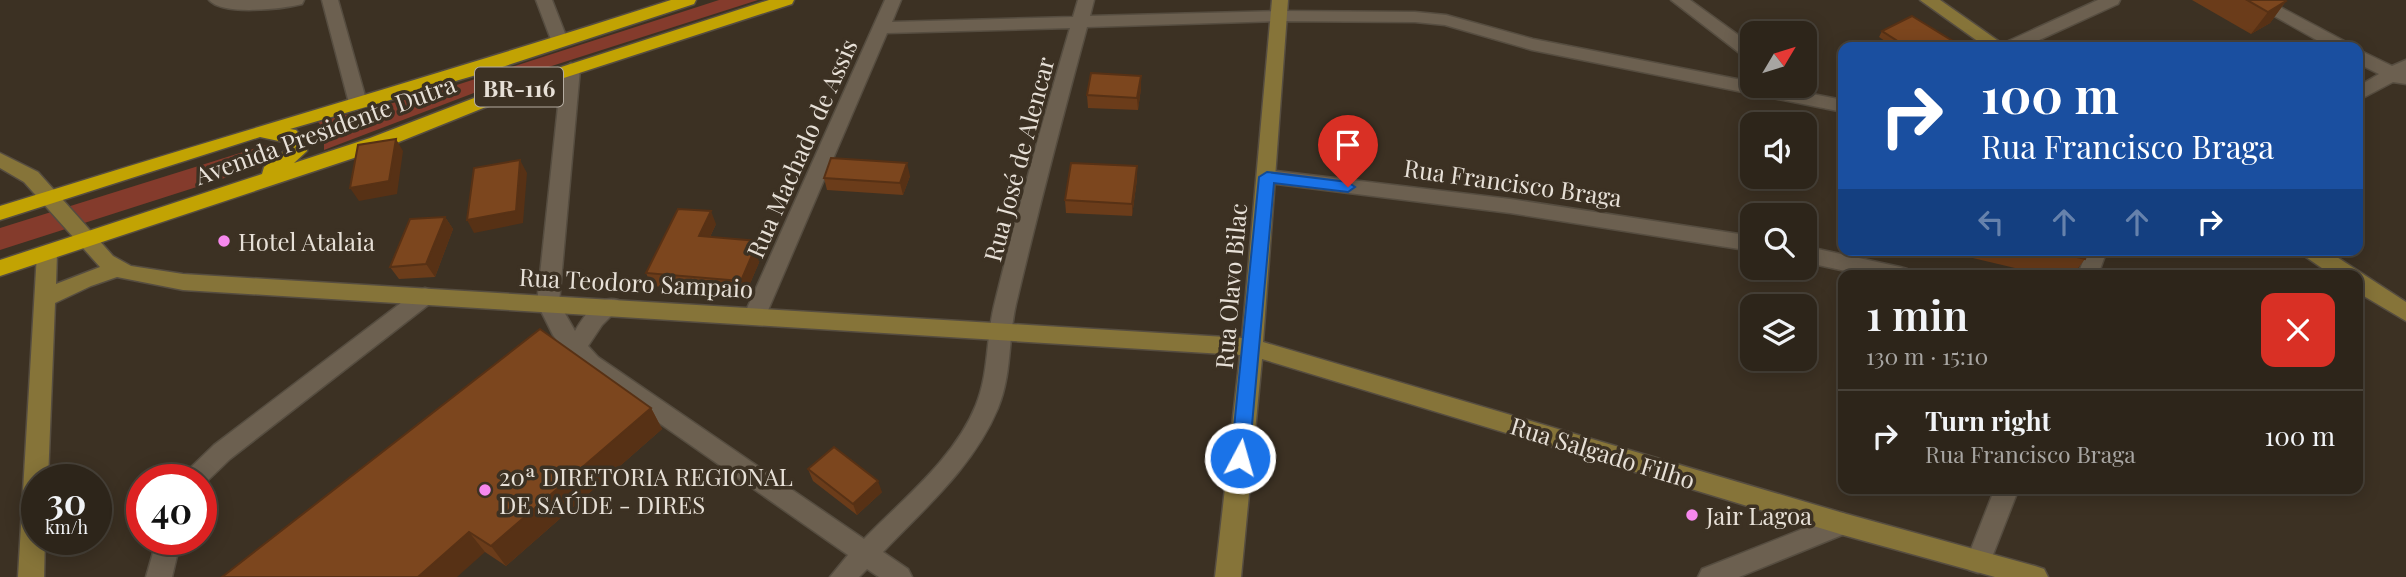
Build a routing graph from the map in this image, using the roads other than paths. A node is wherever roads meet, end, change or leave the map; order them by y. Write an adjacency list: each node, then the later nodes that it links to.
1 (217, 0): 2 (street)
2 (296, 0)
3 (330, 0): 29 (street)
4 (544, 0): 18 (street)
5 (688, 0): 18 (highway, Avenida Presidente Dutra / BR-116)
6 (786, 0): 24 (highway, Avenida Presidente Dutra / BR-116)
7 (893, 0): 17 (street, Rua Machado de Assis)
8 (1086, 0): 16 (street, Rua José de Alencar)
9 (1448, 0): 15 (street)
10 (1679, 0): 22 (street)
11 (1928, 0): 19 (street)
12 (2112, 0): 20 (street)
13 (2254, 0): 21 (street)
14 (1279, 8): 15 (street); 16 (street); 33 (street, Rua Olavo Bilac)
15 (1446, 20): 28 (street)
16 (1079, 24): 17 (street); 53 (street, Rua José de Alencar)
17 (880, 28): 52 (street, Rua Machado de Assis)
18 (559, 41): 29 (highway, Avenida Presidente Dutra / BR-116)
19 (1991, 42)
20 (2021, 42)
21 (2333, 42)
22 (1740, 45)
23 (2363, 58): 25 (street)
24 (571, 69): 34 (highway, Avenida Presidente Dutra / BR-116); 49 (street)
25 (2402, 74): 26 (street)
26 (2363, 92)
27 (1813, 98): 28 (street)
28 (1817, 101): 30 (street)
29 (358, 103): 31 (highway, Avenida Presidente Dutra / BR-116)
30 (1838, 105)
31 (249, 134): 34 (highway); 35 (highway, Avenida Presidente Dutra / BR-116)
32 (0, 160): 35 (street, Rua Teodoro Sampaio)
33 (1267, 177): 38 (street, Rua Francisco Braga); 54 (street, Rua Olavo Bilac)
34 (255, 183): 37 (highway, Avenida Presidente Dutra / BR-116)
35 (49, 197): 36 (highway, Avenida Presidente Dutra / BR-116); 37 (street, Rua Teodoro Sampaio)
36 (0, 213)
37 (87, 239): 39 (highway, Avenida Presidente Dutra / BR-116); 43 (street, Rua Teodoro Sampaio)
38 (1740, 242)
39 (47, 253): 42 (highway, Avenida Presidente Dutra / BR-116); 48 (street)
40 (2319, 256): 45 (street)
41 (1817, 257): 44 (street)
42 (0, 268)
43 (119, 269): 47 (street, Rua Teodoro Sampaio); 48 (street)
44 (1877, 270)
45 (2340, 270)
46 (2363, 285): 51 (street)
47 (425, 296): 49 (street, Rua Teodoro Sampaio); 56 (street)
48 (46, 298): 62 (street)
49 (548, 303): 50 (street, Rua Teodoro Sampaio); 55 (street)
50 (610, 306): 52 (street, Rua Teodoro Sampaio); 55 (street)
51 (2406, 313)
52 (755, 315): 53 (street, Rua Teodoro Sampaio)
53 (999, 331): 54 (street, Rua Teodoro Sampaio); 59 (street, Rua José de Alencar)
54 (1252, 347): 58 (street, Rua Salgado Filho); 66 (street, Rua Olavo Bilac)
55 (575, 349): 59 (street)
56 (210, 464)
57 (2005, 494): 61 (street)
58 (1843, 524): 61 (street, Rua Salgado Filho); 67 (street)
59 (865, 553): 64 (street, Rua José de Alencar); 65 (street)
60 (165, 555): 63 (street)
61 (1978, 562): 68 (street, Rua Salgado Filho)
62 (31, 577)
63 (159, 577)
64 (843, 577)
65 (899, 577)
66 (1228, 577)
67 (1711, 577)
68 (2035, 577)

